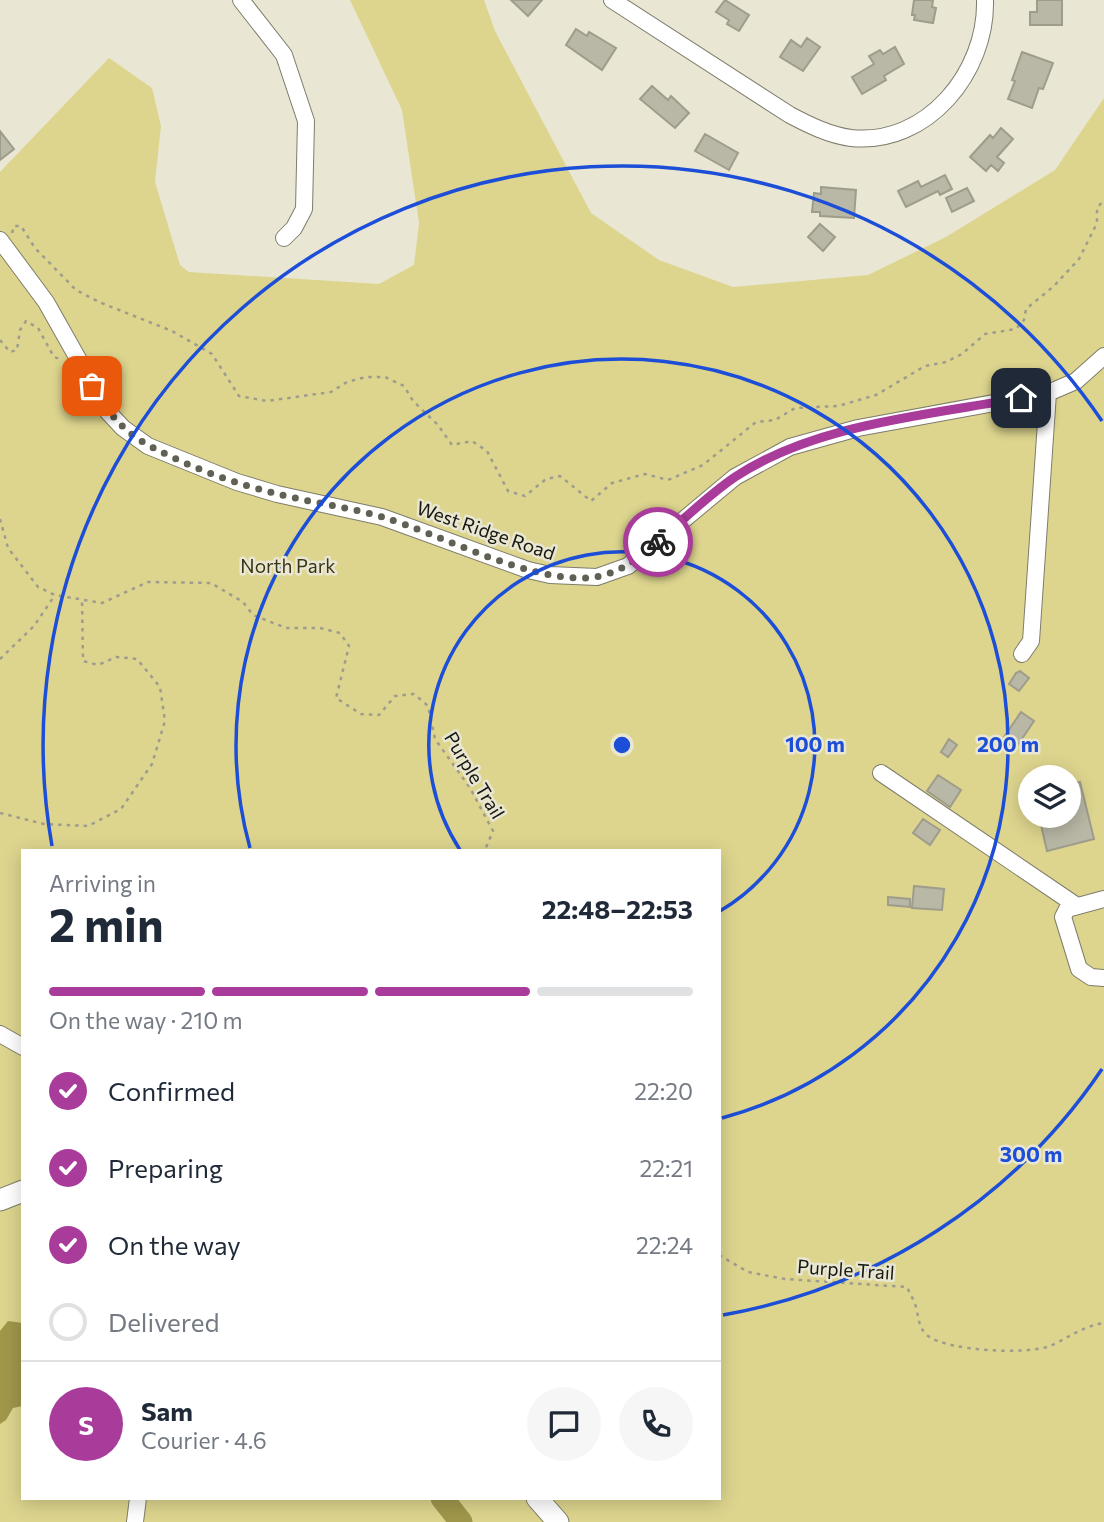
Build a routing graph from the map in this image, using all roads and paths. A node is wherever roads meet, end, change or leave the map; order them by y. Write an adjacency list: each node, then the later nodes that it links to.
1 (241, 0): 5 (street)
2 (612, 0): 3 (street)
3 (985, 0)
4 (1104, 200): 6 (path)
5 (284, 238)
6 (6, 246): 8 (street, West Ridge Road)
7 (0, 340): 8 (path)
8 (76, 355): 10 (street, West Ridge Road)
9 (1104, 356): 10 (street, West Ridge Road)
10 (1048, 393): 14 (street)
11 (0, 519): 12 (path, Purple Trail)
12 (55, 595): 13 (path, Purple Trail); 15 (path)
13 (82, 599): 17 (path); 18 (path, Purple Trail)
14 (1022, 654)
15 (0, 659)
16 (881, 773): 20 (street)
17 (0, 813)
18 (485, 849)
19 (1104, 899): 20 (street)
20 (1077, 906): 21 (street)
21 (1104, 978)
22 (0, 1034): 23 (street)
23 (21, 1046)
24 (21, 1192): 25 (main road)
25 (0, 1200)
26 (721, 1256): 27 (path, Purple Trail)
27 (1104, 1323)
28 (138, 1500): 30 (street)
29 (539, 1500): 31 (main road)
30 (135, 1522)
31 (558, 1522)

